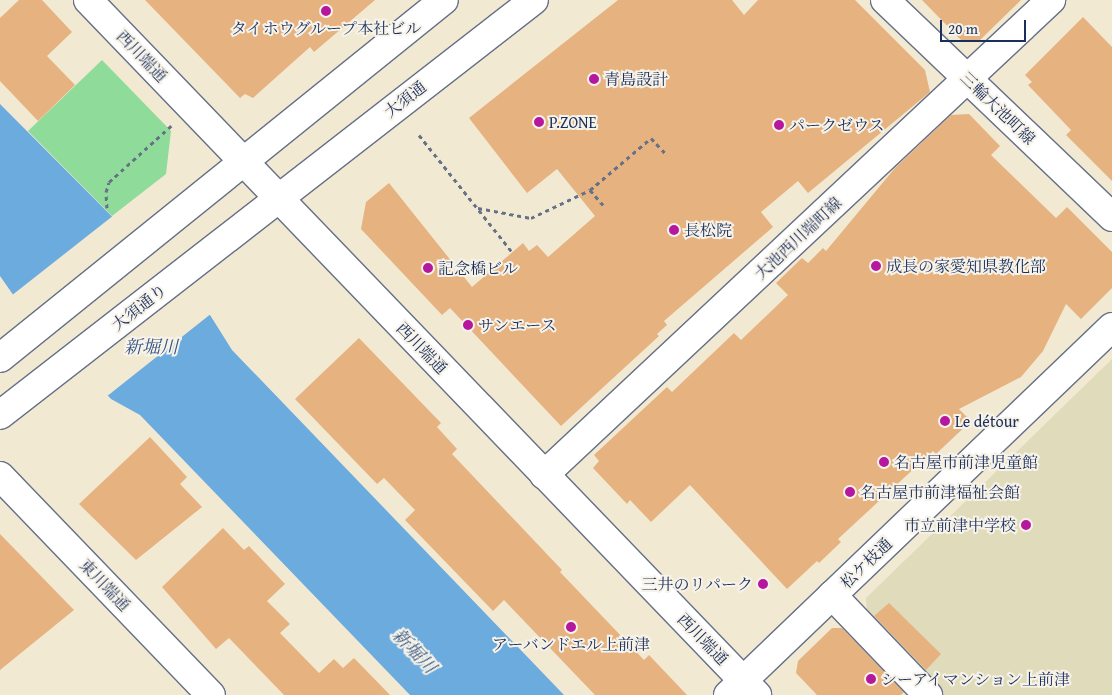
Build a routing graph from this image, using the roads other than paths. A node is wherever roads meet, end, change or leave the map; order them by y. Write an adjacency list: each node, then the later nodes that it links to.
1 (88, 0): 7 (street, 西川端通)
2 (444, 0): 7 (street)
3 (534, 0): 8 (street, 大須通)
4 (885, 0): 6 (street, 三輪大池町線)
5 (1051, 0): 6 (street, 大池西川端町線)
6 (967, 79): 9 (street, 三輪大池町線); 13 (street, 大池西川端町線)
7 (246, 162): 8 (street, 西川端通); 11 (street)
8 (276, 198): 12 (street, 大須通り); 13 (street, 西川端通)
9 (1112, 217)
10 (1112, 327): 15 (street, 松ケ枝通)
11 (8, 352)
12 (0, 415)
13 (544, 475): 16 (street, 西川端通)
14 (0, 476): 17 (street, 東川端通)
15 (832, 595): 16 (street, 松ケ枝通); 18 (street)
16 (743, 690)
17 (211, 695)
18 (928, 695)

